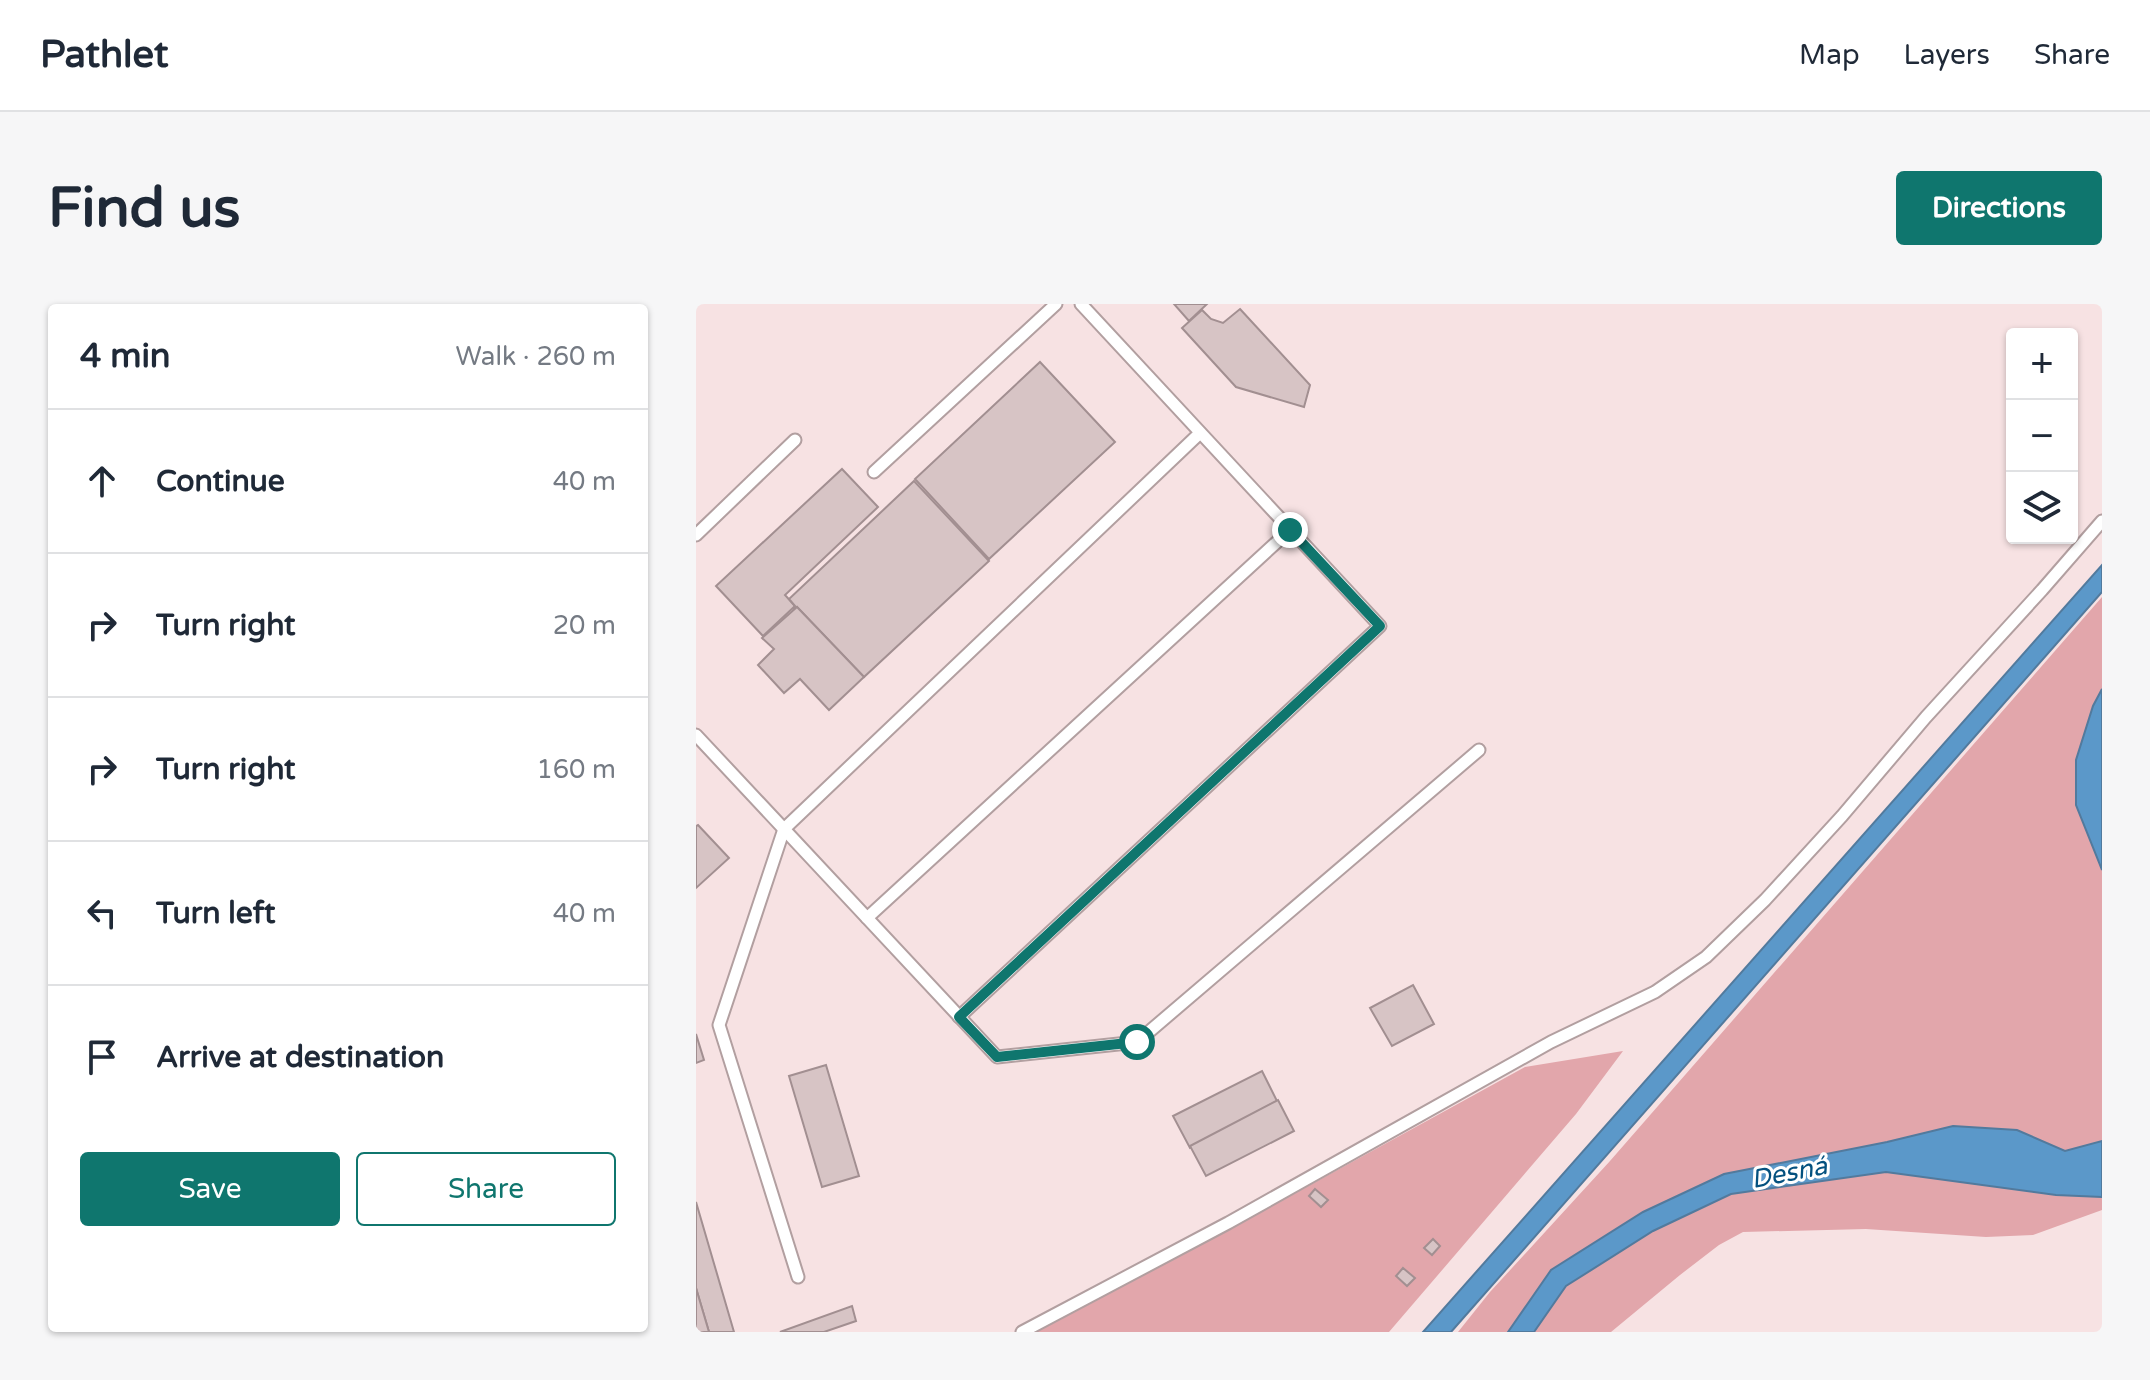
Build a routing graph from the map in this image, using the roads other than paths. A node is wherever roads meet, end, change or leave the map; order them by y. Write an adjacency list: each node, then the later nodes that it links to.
1 (1056, 304): 5 (lane)
2 (1081, 304): 3 (lane)
3 (1200, 433): 7 (lane); 11 (lane)
4 (795, 440): 8 (lane)
5 (874, 472)
6 (2102, 521): 15 (lane)
7 (1290, 530): 12 (lane); 13 (lane)
8 (696, 535)
9 (696, 736): 11 (lane)
10 (1479, 750): 13 (lane)
11 (784, 829): 12 (lane); 14 (lane)
12 (867, 918): 13 (lane)
13 (959, 1017)
14 (798, 1277)
15 (1022, 1332)

